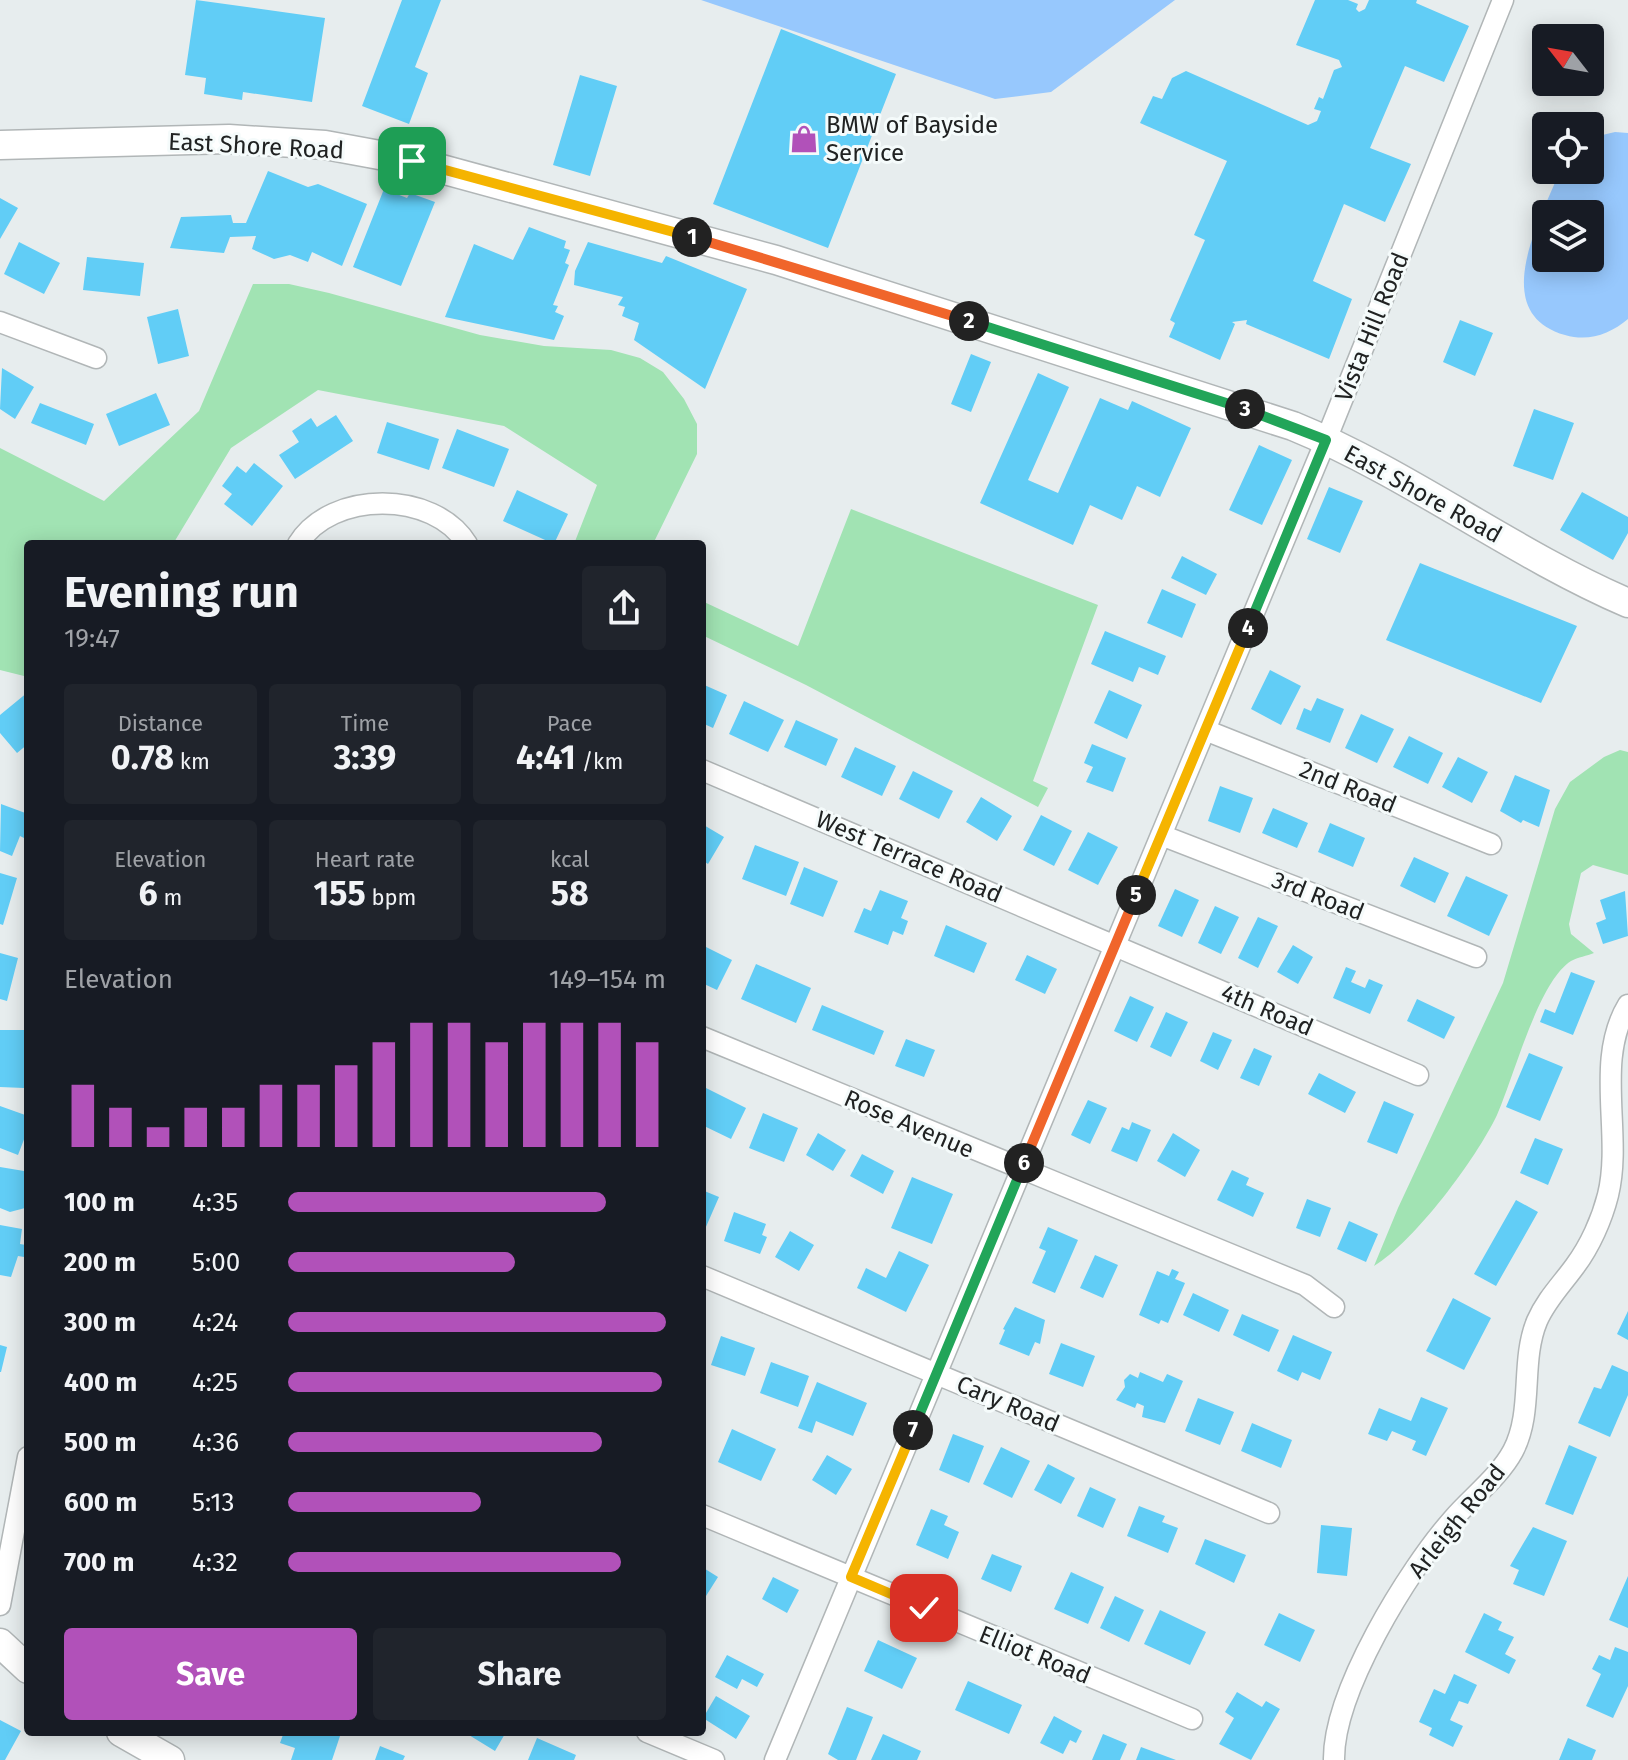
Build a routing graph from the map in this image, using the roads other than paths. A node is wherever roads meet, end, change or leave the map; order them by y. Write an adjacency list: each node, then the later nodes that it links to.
1 (1503, 0): 5 (street, Vista Hill Road)
2 (0, 145): 5 (main road, East Shore Road)
3 (0, 322): 4 (street)
4 (96, 358)
5 (1326, 440): 8 (main road, East Shore Road); 9 (street, Vista Hill Road)
6 (301, 540): 7 (street)
7 (465, 540)
8 (1628, 603)
9 (1205, 730): 11 (street, Vista Hill Road); 12 (street, 2nd Road)
10 (706, 772): 13 (street, West Terrace Road)
11 (1161, 835): 13 (street, Vista Hill Road); 14 (street, 3rd Road)
12 (1491, 844)
13 (1115, 945): 17 (street, 4th Road); 18 (street, Vista Hill Road)
14 (1476, 957)
15 (1628, 1005): 35 (street, Arleigh Road)
16 (706, 1039): 18 (street, Rose Avenue)
17 (1418, 1075)
18 (1021, 1171): 20 (street, Rose Avenue); 21 (street, Vista Hill Road)
19 (706, 1278): 21 (street, Cary Road)
20 (1334, 1307)
21 (936, 1374): 23 (street, Cary Road); 25 (street, Vista Hill Road)
22 (24, 1477): 26 (street)
23 (1269, 1513)
24 (706, 1517): 25 (street, Elliot Road)
25 (851, 1577): 29 (street, Elliot Road); 34 (street, Vista Hill Road)
26 (0, 1605)
27 (0, 1643): 28 (main road)
28 (24, 1665)
29 (1192, 1719)
30 (657, 1736): 33 (street)
31 (131, 1745): 32 (main road)
32 (170, 1760)
33 (714, 1760)
34 (775, 1760)
35 (1334, 1760)

